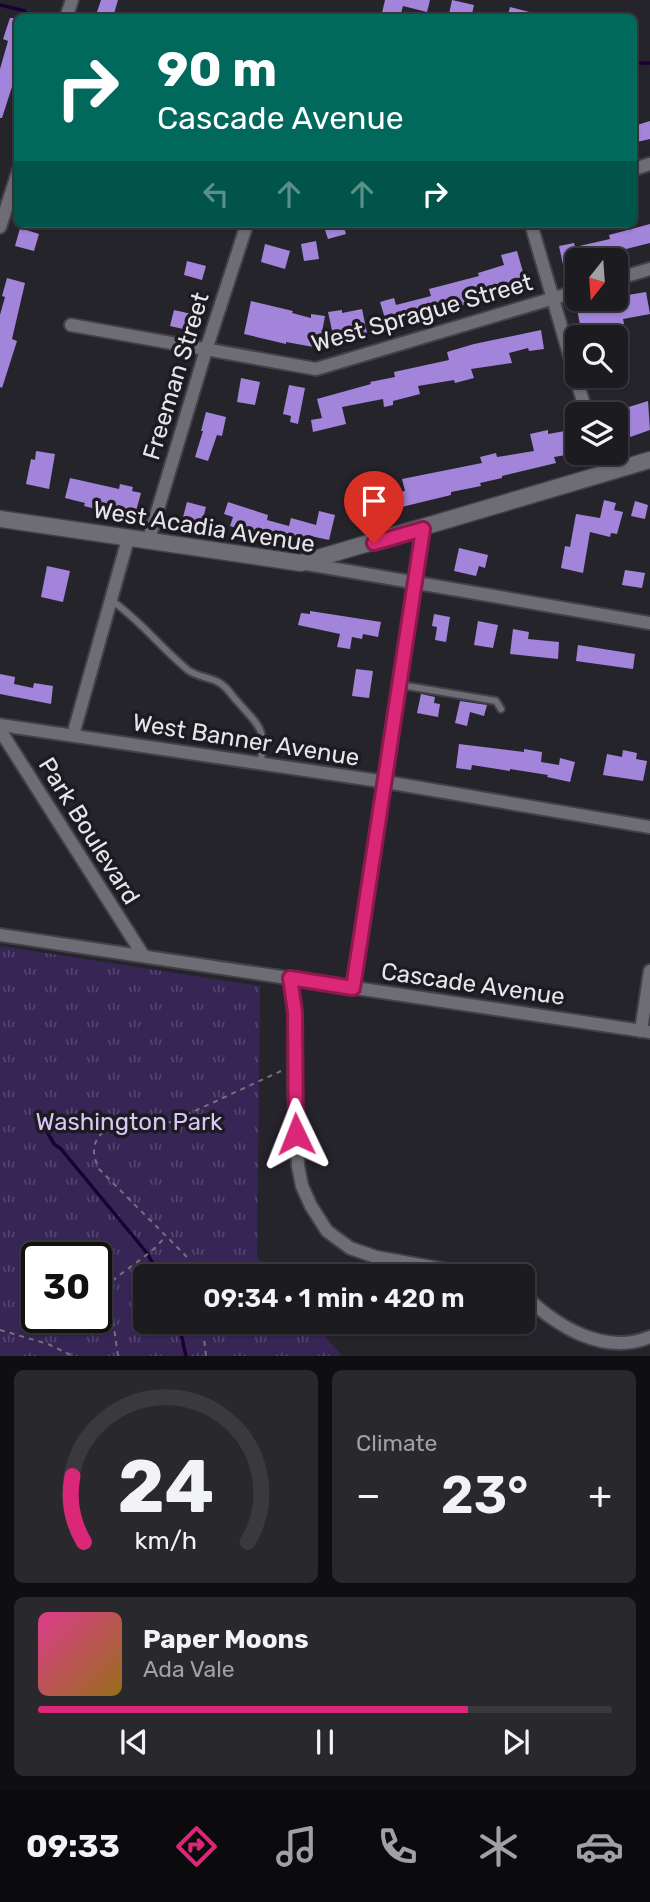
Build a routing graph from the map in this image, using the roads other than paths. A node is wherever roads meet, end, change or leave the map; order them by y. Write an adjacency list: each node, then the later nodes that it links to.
1 (14, 184): 2 (street)
2 (0, 228)
3 (246, 228): 10 (street, Freeman Street)
4 (532, 228): 8 (street)
5 (650, 269): 6 (street)
6 (628, 275)
7 (565, 294): 8 (street, West Sprague Street)
8 (552, 298): 10 (street, West Sprague Street); 11 (street)
9 (71, 325): 10 (street, West Sprague Street)
10 (206, 350): 18 (street, Freeman Street)
11 (583, 402)
12 (650, 460): 14 (street)
13 (603, 465): 14 (street)
14 (605, 473): 16 (street)
15 (0, 519): 17 (street, West Acadia Avenue)
16 (423, 529): 19 (street); 20 (street)
17 (128, 538): 18 (street, West Acadia Avenue); 21 (street)
18 (148, 542): 19 (street, West Acadia Avenue)
19 (301, 563): 20 (street, West Acadia Avenue)
20 (416, 585): 22 (street, West Acadia Avenue); 23 (street)
21 (111, 600): 27 (street); 28 (lane)
22 (650, 623)
23 (401, 685): 24 (lane); 29 (street)
24 (501, 709)
25 (0, 725): 27 (street, West Banner Avenue)
26 (0, 730): 32 (street, Park Boulevard)
27 (73, 735): 28 (street, West Banner Avenue)
28 (261, 763): 29 (street, West Banner Avenue)
29 (386, 782): 30 (street, West Banner Avenue); 35 (street)
30 (650, 827)
31 (0, 934): 32 (street, Cascade Avenue)
32 (143, 955): 34 (street, Cascade Avenue)
33 (650, 971): 36 (street)
34 (290, 978): 35 (street, Cascade Avenue); 37 (street)
35 (353, 988): 36 (street, Cascade Avenue)
36 (645, 1031)
37 (415, 1264)
38 (535, 1305): 39 (street)
39 (650, 1337)

